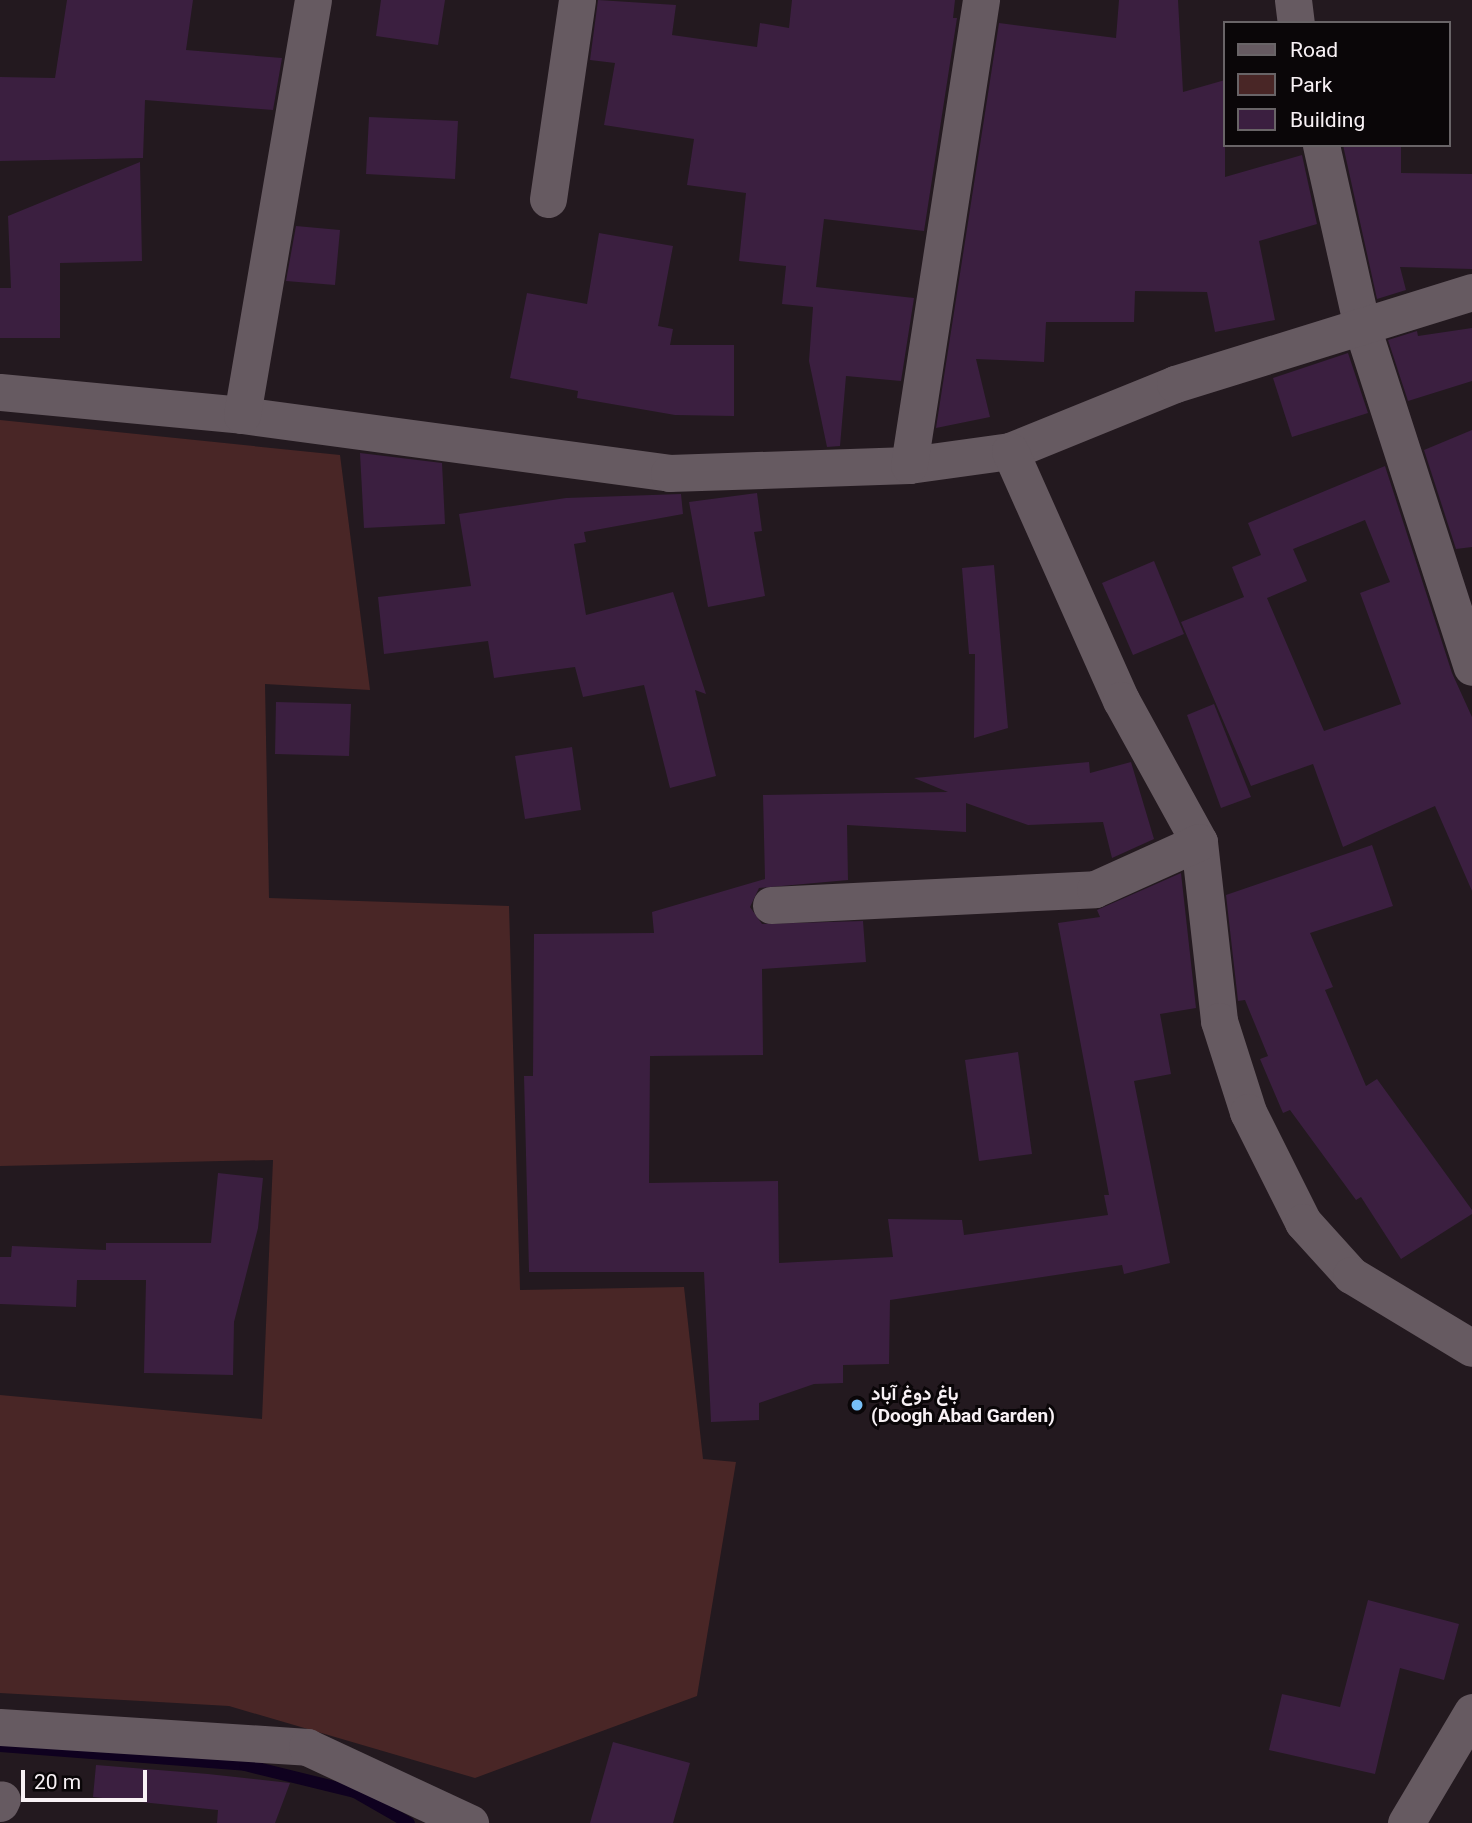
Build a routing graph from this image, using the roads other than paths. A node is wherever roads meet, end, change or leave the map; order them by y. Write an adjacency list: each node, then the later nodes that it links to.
1 (313, 0): 11 (street)
2 (577, 0): 7 (street)
3 (981, 0): 13 (street)
4 (1293, 0): 5 (street)
5 (1296, 21)
6 (1321, 147): 9 (street)
7 (548, 199)
8 (1472, 292): 9 (street)
9 (1362, 327): 12 (street); 14 (street)
10 (0, 393): 11 (street)
11 (242, 415): 13 (street)
12 (1010, 451): 13 (street); 15 (street)
13 (909, 465)
14 (1472, 667)
15 (1199, 842): 16 (street); 17 (street)
16 (771, 905)
17 (1472, 1348)
18 (1472, 1712): 21 (street)
19 (0, 1727): 20 (street)
20 (470, 1823)
21 (1406, 1823)

